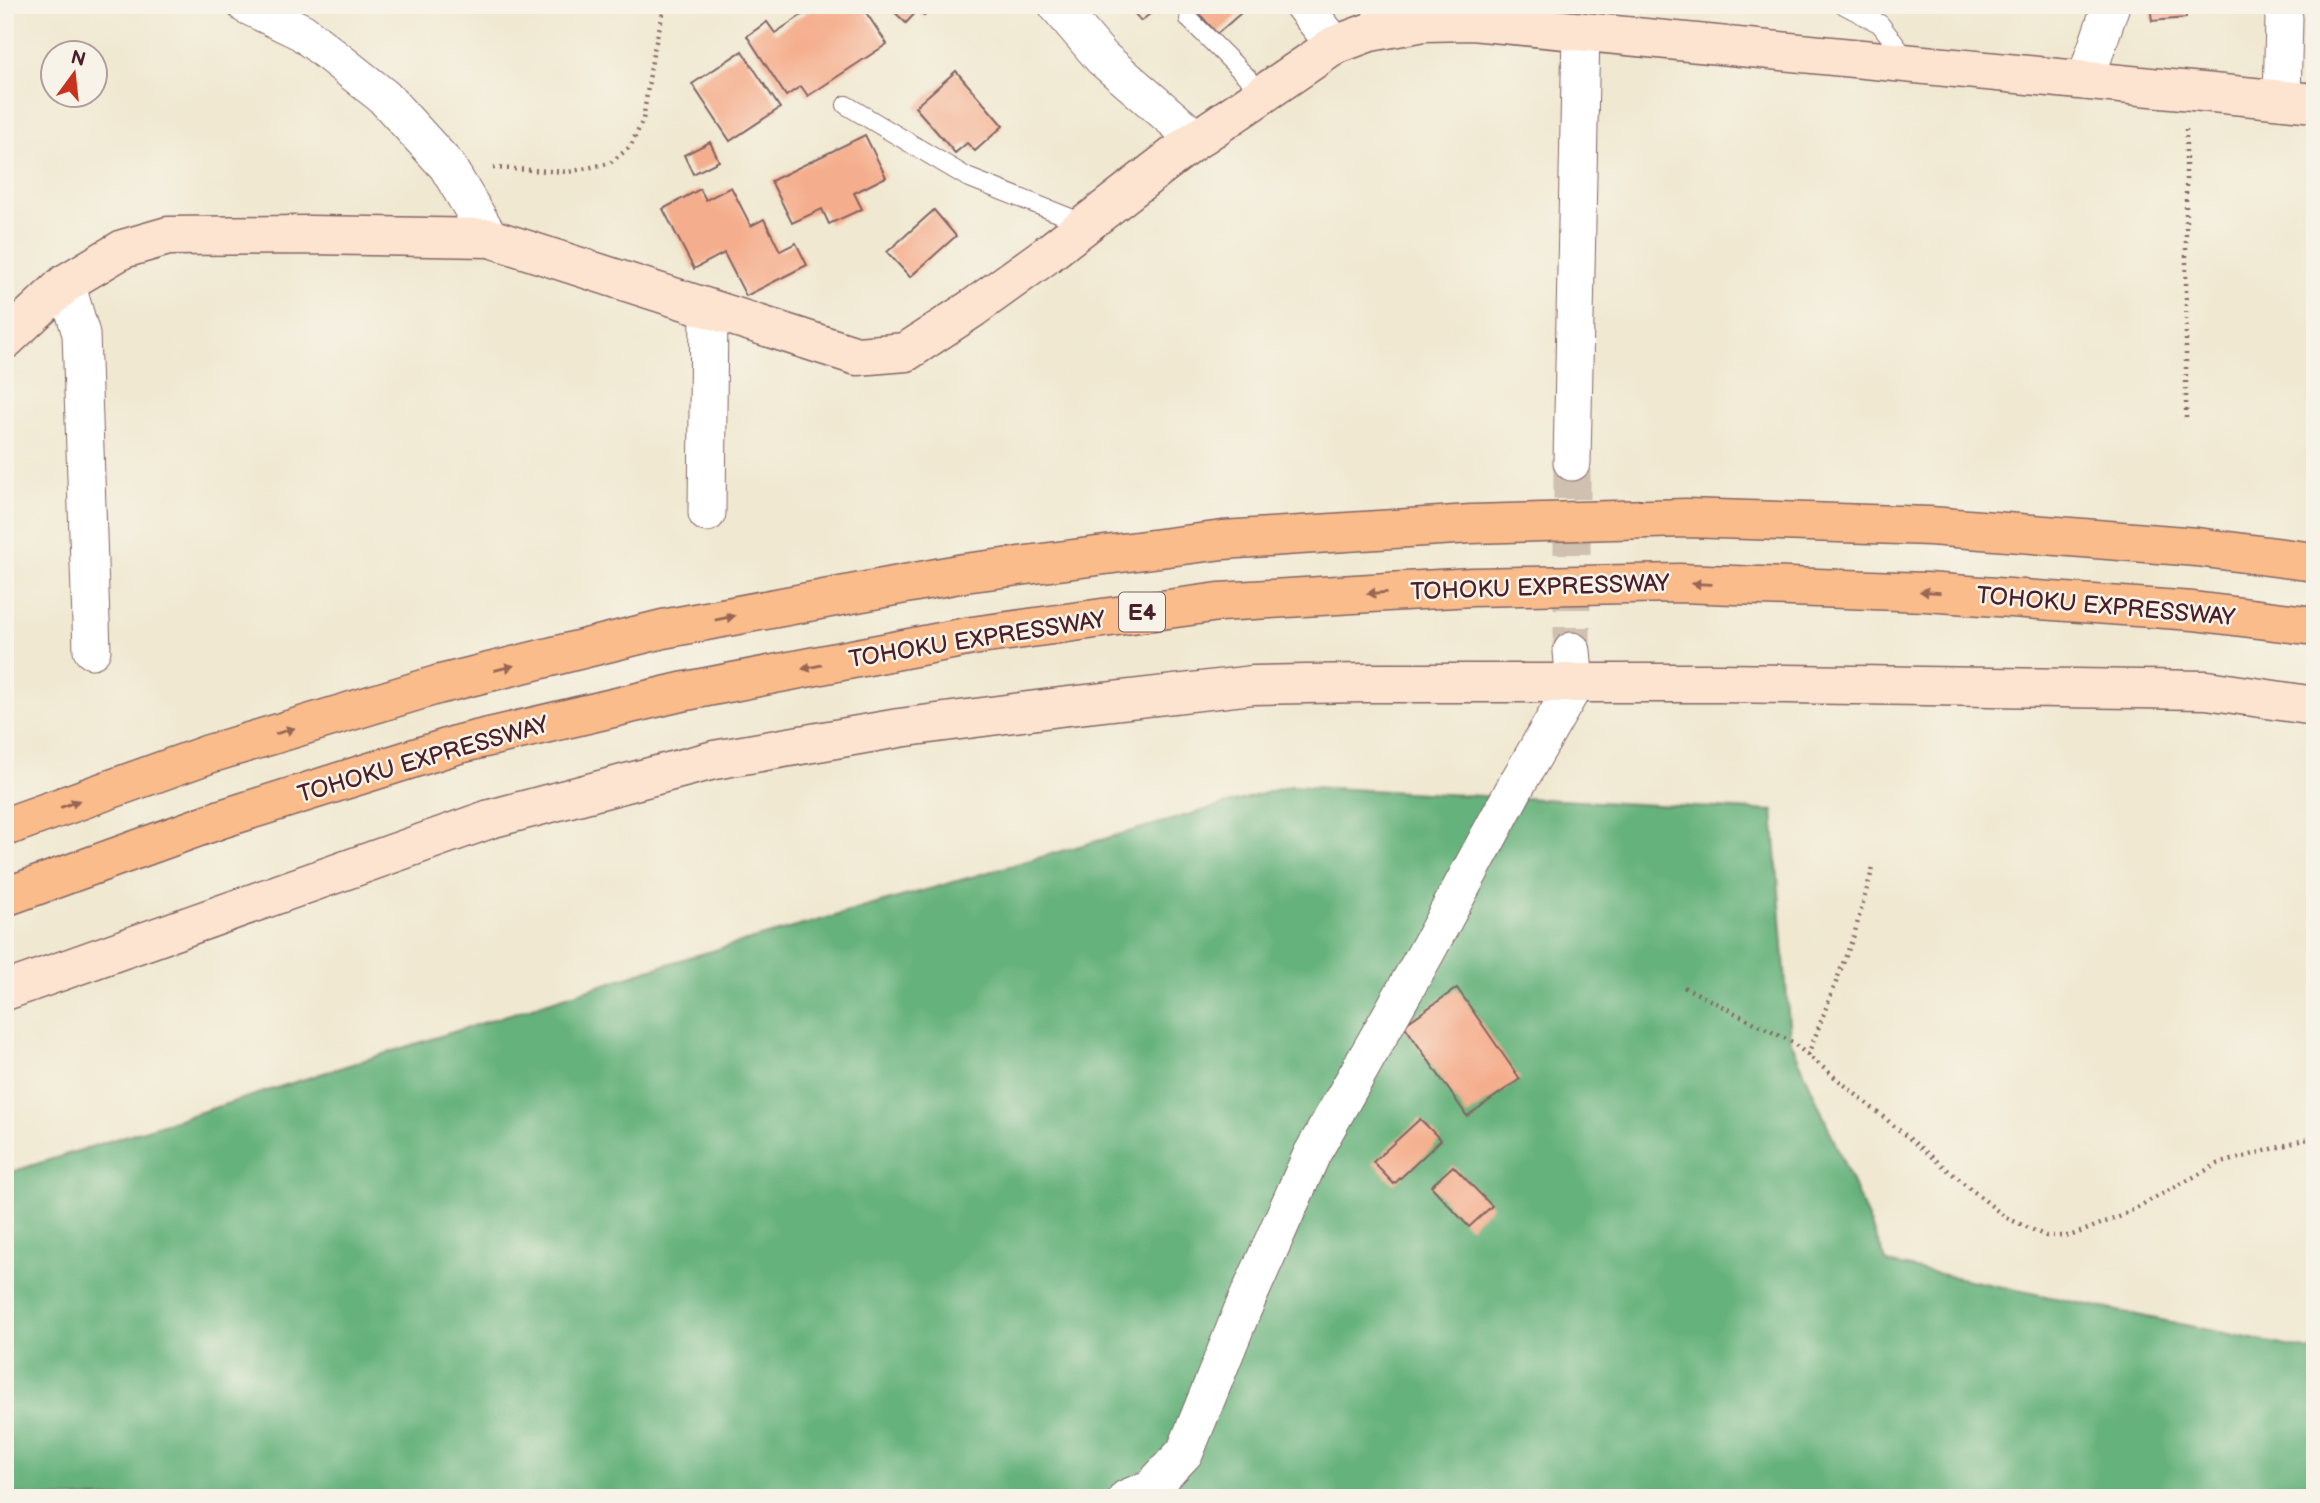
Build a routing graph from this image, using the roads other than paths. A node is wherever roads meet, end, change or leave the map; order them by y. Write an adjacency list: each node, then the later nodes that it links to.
1 (246, 5): 18 (street)
2 (1057, 5): 16 (street)
3 (1303, 5): 10 (street)
4 (1844, 5): 11 (lane)
5 (2111, 5): 12 (street)
6 (1382, 18): 9 (street); 10 (street)
7 (2284, 18): 14 (street)
8 (1189, 19): 13 (lane)
9 (1581, 31): 11 (street); 22 (street)
10 (1335, 45): 13 (street)
11 (1910, 63): 12 (street)
12 (2085, 80): 14 (street)
13 (1263, 93): 16 (street)
14 (2298, 101)
15 (846, 105): 17 (lane)
16 (1196, 139): 17 (street)
17 (1086, 224): 20 (street)
18 (490, 239): 19 (street); 20 (street)
19 (66, 283): 21 (street); 26 (street)
20 (709, 310): 23 (street)
21 (5, 340)
22 (1572, 462)
23 (706, 513)
24 (2315, 562): 29 (highway, one-way to 24)
25 (2315, 626): 30 (highway, TOHOKU EXPRESSWAY / E4, one-way to 30)
26 (92, 650)
27 (1574, 668): 28 (street); 31 (street); 32 (street)
28 (2315, 706)
29 (5, 827)
30 (5, 897)
31 (5, 991)
32 (1127, 1498)

